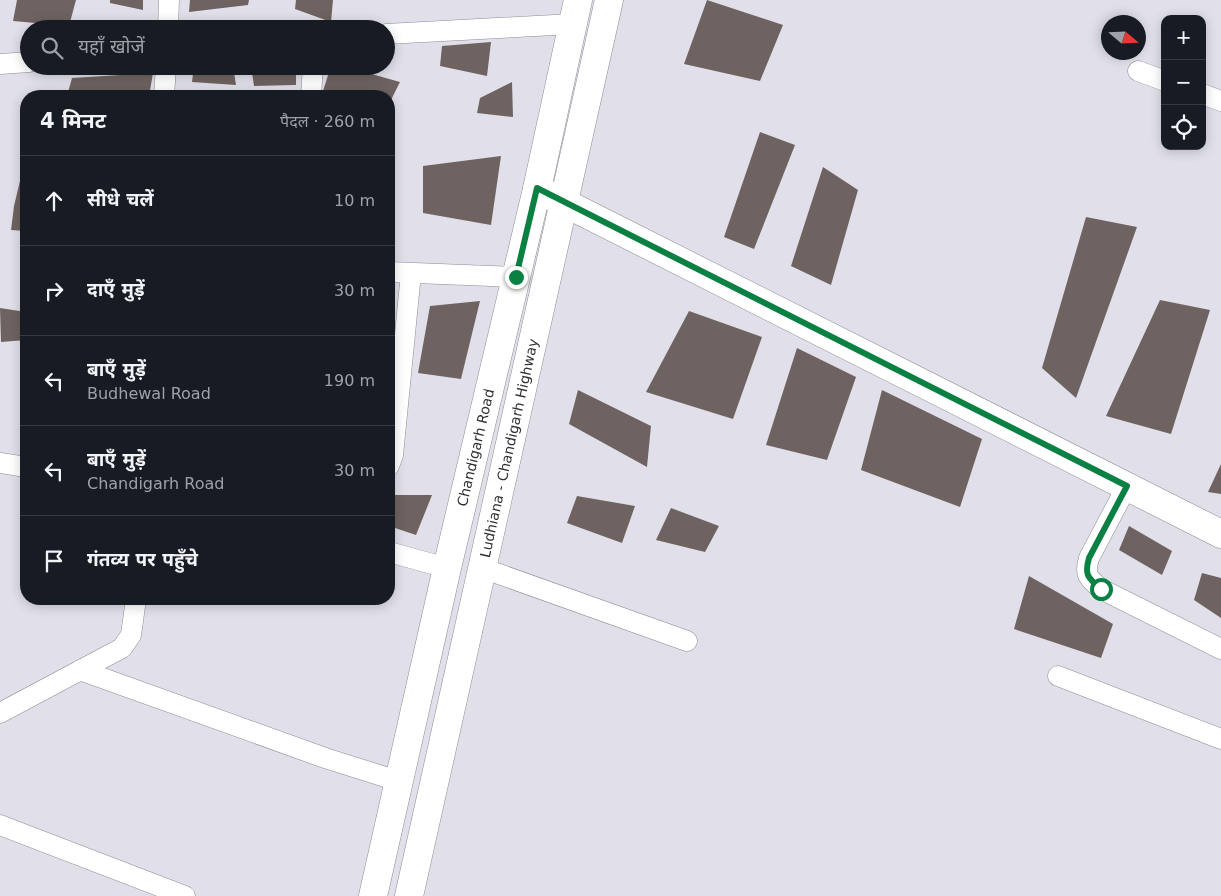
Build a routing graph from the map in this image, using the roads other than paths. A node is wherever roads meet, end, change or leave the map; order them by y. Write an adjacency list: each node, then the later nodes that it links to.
1 (169, 0): 4 (street)
2 (609, 0): 17 (main road, Ludhiana - Chandigarh Highway)
3 (576, 12): 5 (street); 16 (main road, Chandigarh Road)
4 (168, 20)
5 (395, 33)
6 (20, 63): 7 (street)
7 (0, 64)
8 (1138, 71): 11 (street)
9 (165, 75): 12 (street)
10 (312, 75): 13 (street)
11 (1161, 80)
12 (164, 90)
13 (311, 90)
14 (1206, 95): 15 (street)
15 (1221, 101)
16 (537, 188): 17 (main road); 20 (main road, Chandigarh Road)
17 (564, 202): 24 (main road); 28 (main road, Ludhiana - Chandigarh Highway)
18 (395, 272): 19 (street)
19 (412, 273): 20 (street); 21 (street)
20 (516, 277): 27 (main road, Chandigarh Road)
21 (395, 436)
22 (0, 463): 23 (street)
23 (20, 466)
24 (1127, 486): 25 (main road); 31 (street)
25 (1221, 534)
26 (395, 554): 27 (street)
27 (447, 568): 36 (main road, Chandigarh Road)
28 (482, 568): 30 (street); 40 (main road, Ludhiana - Chandigarh Highway)
29 (136, 605): 32 (street)
30 (687, 641)
31 (1221, 649)
32 (80, 670): 34 (street); 36 (street)
33 (1058, 676): 35 (street)
34 (0, 713)
35 (1221, 739)
36 (398, 781): 39 (main road, Chandigarh Road)
37 (0, 825): 38 (street)
38 (185, 896)
39 (373, 896)
40 (409, 896)

